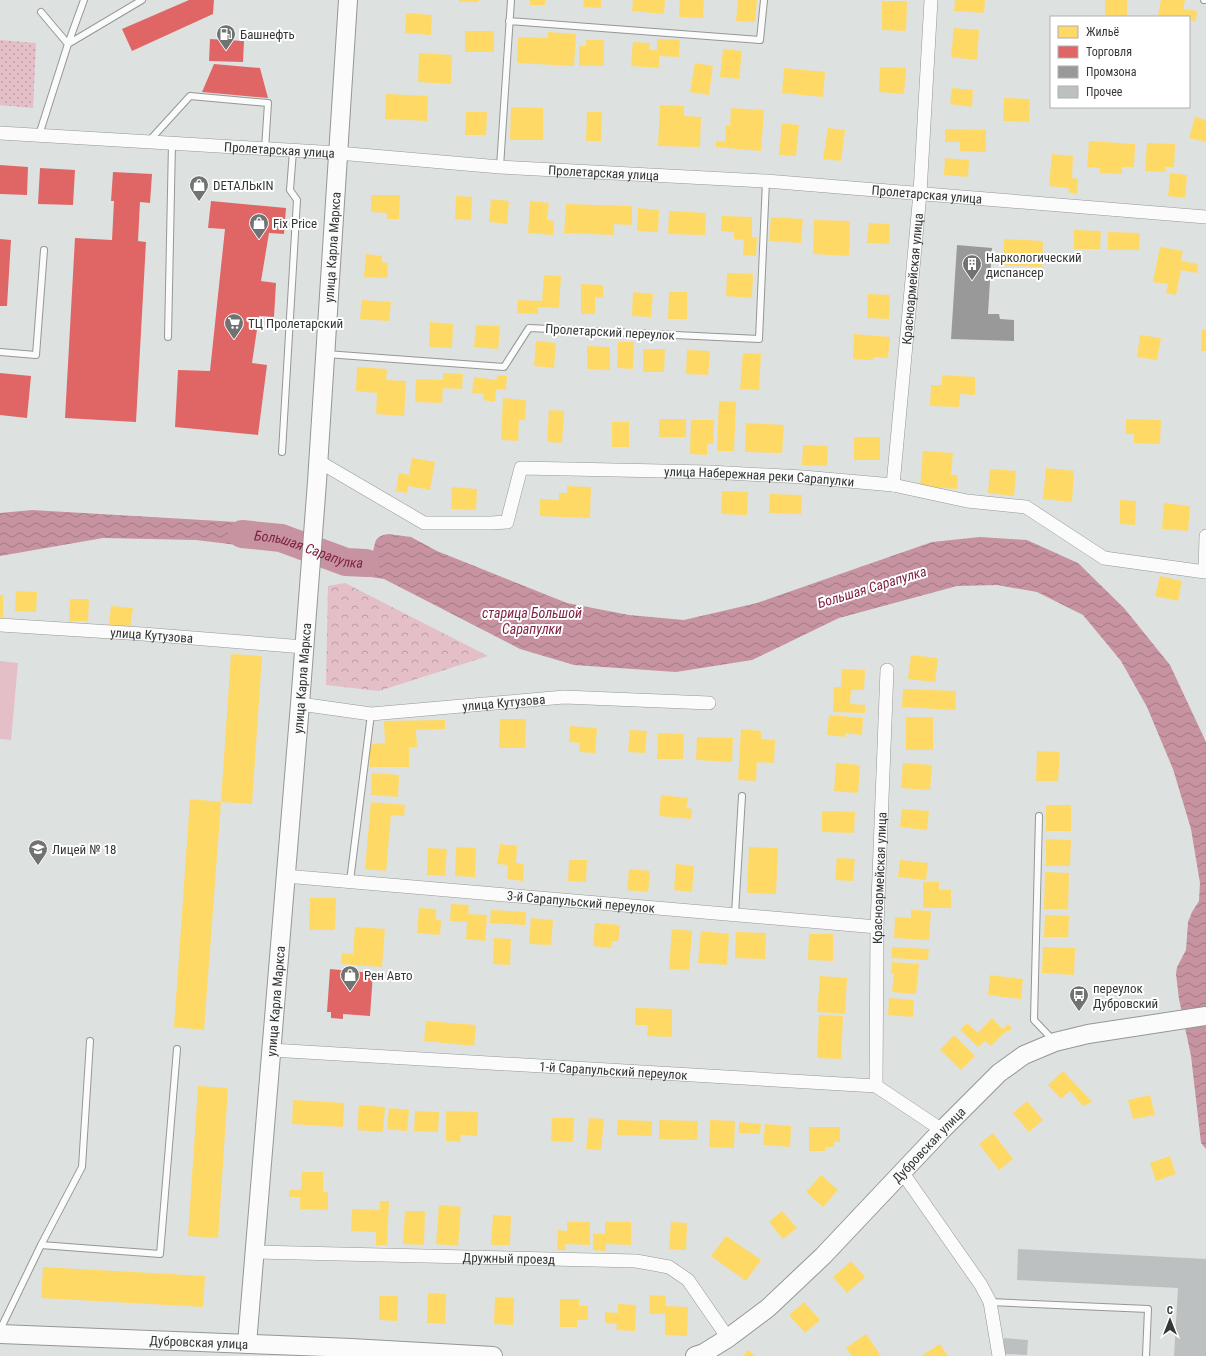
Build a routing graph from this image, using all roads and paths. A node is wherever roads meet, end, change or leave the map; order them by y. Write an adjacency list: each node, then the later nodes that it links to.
1 (84, 0): 9 (lane)
2 (142, 0): 9 (lane)
3 (348, 0): 16 (main road, улица Карла Маркса)
4 (510, 0): 8 (lane)
5 (764, 0): 8 (lane)
6 (931, 0): 19 (street, Красноармейская улица)
7 (41, 12): 9 (lane)
8 (510, 21): 17 (lane)
9 (68, 44): 11 (lane)
10 (0, 133): 11 (street, Пролетарская улица)
11 (39, 135): 12 (street, Пролетарская улица)
12 (148, 142): 13 (street, Пролетарская улица); 14 (lane)
13 (172, 143): 14 (street, Пролетарская улица); 22 (lane)
14 (265, 149): 15 (street, Пролетарская улица)
15 (293, 151): 16 (street, Пролетарская улица); 25 (lane)
16 (338, 153): 17 (street, Пролетарская улица); 24 (main road, улица Карла Маркса)
17 (500, 167): 18 (street, Пролетарская улица)
18 (766, 181): 19 (street, Пролетарская улица); 24 (lane, Пролетарский переулок)
19 (920, 193): 20 (street, Пролетарская улица); 27 (street, Красноармейская улица)
20 (1206, 217)
21 (44, 250): 23 (lane)
22 (168, 337)
23 (0, 352)
24 (325, 354): 26 (main road, улица Карла Маркса)
25 (282, 452)
26 (318, 461): 27 (street, улица Набережная реки Сарапулки); 30 (main road, улица Карла Маркса)
27 (893, 485): 28 (street, улица Набережная реки Сарапулки)
28 (1206, 536)
29 (0, 625): 30 (street, улица Кутузова)
30 (304, 647): 33 (main road, улица Карла Маркса)
31 (887, 670): 40 (street, Красноармейская улица)
32 (709, 703): 34 (street, улица Кутузова)
33 (300, 704): 34 (street, улица Кутузова); 37 (main road, улица Карла Маркса)
34 (371, 714): 38 (lane)
35 (742, 796): 39 (lane)
36 (1039, 816): 43 (lane)
37 (285, 876): 38 (street, 3-й Сарапульский переулок); 45 (main road, улица Карла Маркса)
38 (350, 881): 39 (street, 3-й Сарапульский переулок)
39 (735, 914): 40 (street, 3-й Сарапульский переулок)
40 (877, 927): 46 (street, Красноармейская улица)
41 (1206, 1016): 43 (main road, Дубровская улица)
42 (90, 1041): 49 (lane)
43 (1055, 1042): 47 (main road, Дубровская улица)
44 (177, 1048): 49 (lane)
45 (271, 1050): 46 (street, 1-й Сарапульский переулок); 50 (main road, улица Карла Маркса)
46 (876, 1086): 47 (street)
47 (942, 1130): 48 (main road, Дубровская улица)
48 (902, 1172): 51 (street); 54 (main road, Дубровская улица)
49 (41, 1245): 52 (lane)
50 (255, 1252): 54 (street, Дружный проезд); 55 (main road, улица Карла Маркса)
51 (990, 1302): 58 (street); 59 (lane)
52 (0, 1330)
53 (0, 1334): 55 (main road, Дубровская улица)
54 (728, 1338): 56 (main road, Дубровская улица)
55 (247, 1350): 57 (main road, Дубровская улица)
56 (702, 1355)
57 (493, 1356)
58 (999, 1356)
59 (1146, 1356)

